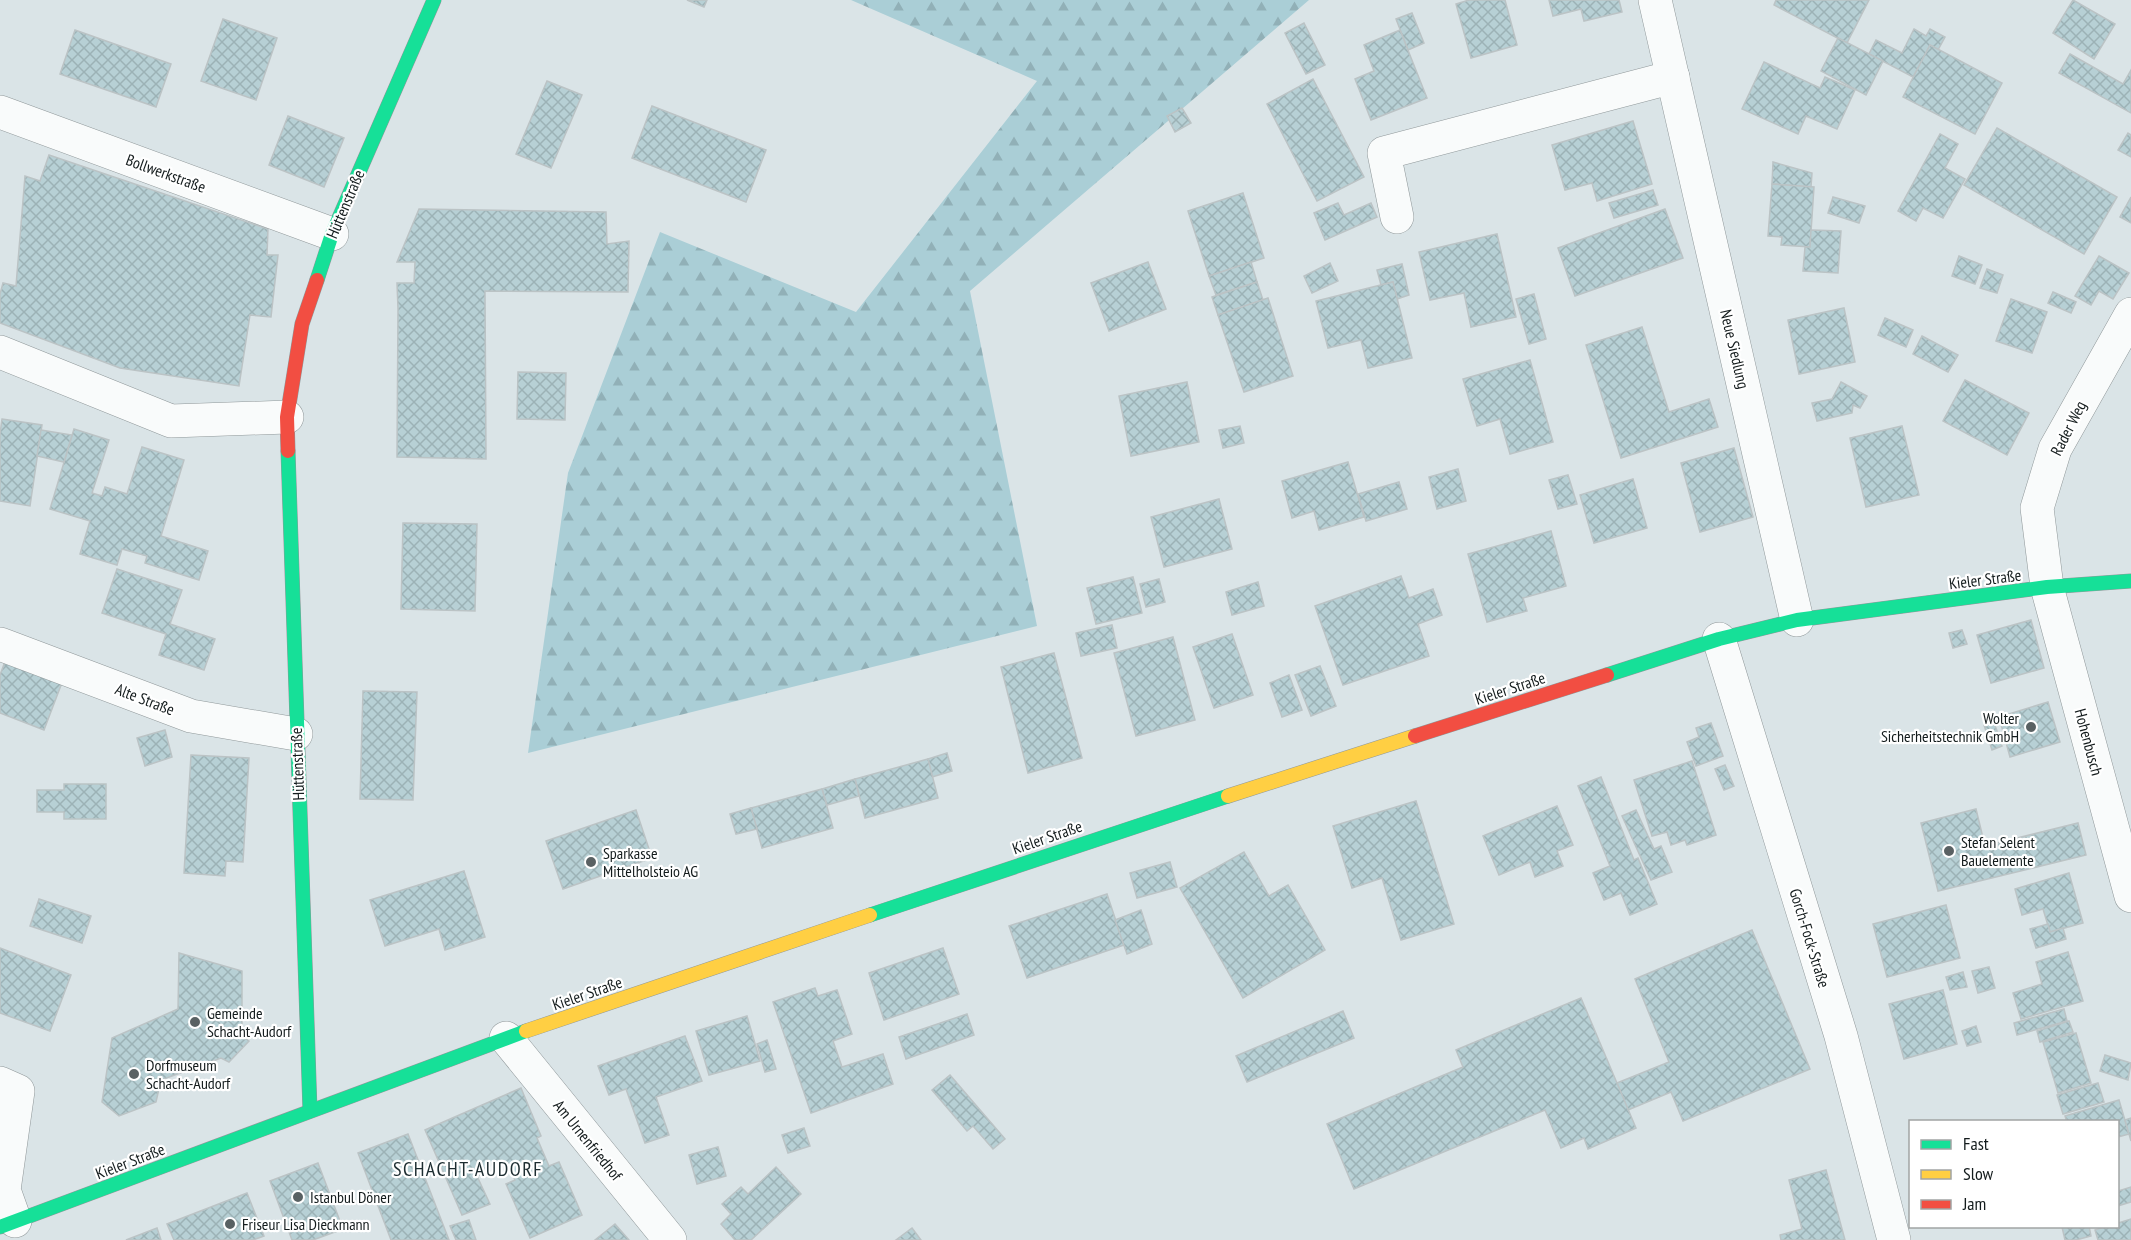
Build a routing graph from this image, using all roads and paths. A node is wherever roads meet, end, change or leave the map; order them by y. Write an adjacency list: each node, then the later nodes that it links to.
1 (434, 0): 6 (main road, Hüttenstraße)
2 (1654, 0): 3 (street, Neue Siedlung)
3 (1673, 77): 5 (street); 12 (street, Neue Siedlung)
4 (0, 112): 6 (street, Bollwerkstraße)
5 (1397, 217)
6 (332, 234): 9 (main road, Hüttenstraße)
7 (2131, 314): 11 (street, Rader Weg)
8 (0, 352): 9 (street)
9 (287, 417): 15 (main road, Hüttenstraße)
10 (2131, 581): 11 (main road, Kieler Straße)
11 (2047, 587): 12 (main road, Kieler Straße); 16 (street, Hohenbusch)
12 (1797, 620): 13 (main road, Kieler Straße)
13 (1719, 639): 18 (main road, Kieler Straße); 23 (street, Gorch-Fock-Straße)
14 (0, 644): 15 (street, Alte Straße)
15 (296, 734): 20 (main road, Hüttenstraße)
16 (2126, 859): 17 (street, Hohenbusch)
17 (2131, 896)
18 (506, 1038): 20 (main road, Kieler Straße); 22 (street, Am Urnenfriedhof)
19 (0, 1083): 21 (street)
20 (310, 1111): 21 (main road, Kieler Straße)
21 (8, 1224)
22 (670, 1240)
23 (1894, 1240)

